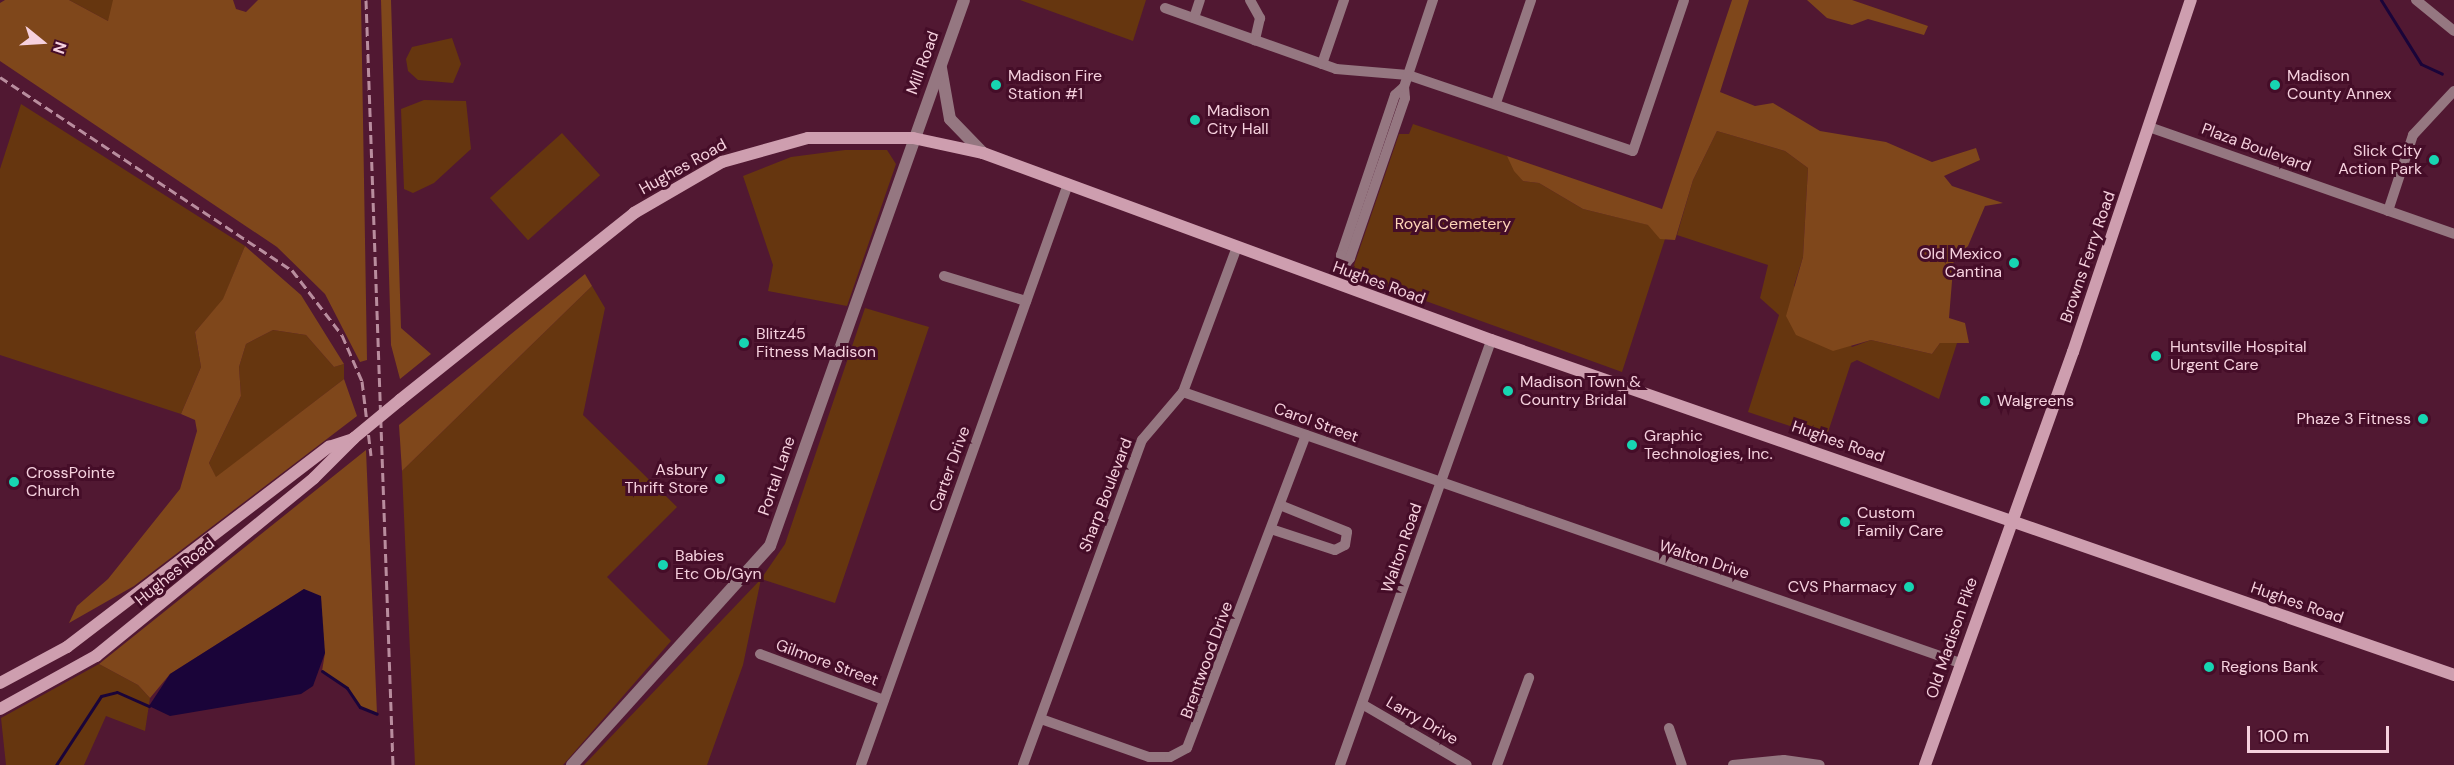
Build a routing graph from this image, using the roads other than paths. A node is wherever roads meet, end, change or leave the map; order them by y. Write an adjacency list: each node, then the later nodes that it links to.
1 (964, 0): 14 (street, Mill Road)
2 (1200, 0): 11 (street)
3 (1250, 0): 13 (street)
4 (1344, 0): 15 (street)
5 (1433, 0): 16 (street)
6 (1531, 0): 18 (street)
7 (1684, 0): 18 (street)
8 (2191, 0): 19 (main road, Browns Ferry Road)
9 (2416, 0): 12 (street)
10 (1165, 8): 11 (street)
11 (1194, 18): 13 (street)
12 (2454, 31)
13 (1256, 40): 15 (street)
14 (940, 63): 20 (street, Mill Road); 21 (street)
15 (1322, 64): 16 (street)
16 (1408, 75): 18 (street); 27 (street)
17 (2454, 91): 23 (street)
18 (1496, 103)
19 (2149, 127): 23 (street, Plaza Boulevard); 35 (main road, Browns Ferry Road)
20 (913, 138): 21 (main road, Hughes Road); 32 (main road, Hughes Road, bridge); 47 (street, Portal Lane)
21 (983, 153): 22 (main road, Hughes Road)
22 (1068, 184): 25 (main road, Hughes Road); 28 (street, Carter Drive)
23 (2388, 211): 24 (street, Plaza Boulevard)
24 (2454, 234)
25 (1237, 247): 27 (main road, Hughes Road); 30 (street, Sharp Boulevard)
26 (944, 276): 28 (street)
27 (1337, 285): 29 (main road, Hughes Road)
28 (1026, 301): 42 (street, Carter Drive)
29 (1491, 340): 33 (street, Walton Road); 35 (main road, Hughes Road)
30 (1183, 392): 31 (street, Carol Street); 45 (street, Sharp Boulevard)
31 (1306, 435): 33 (street, Carol Street); 34 (street, Brentwood Drive)
32 (354, 438): 41 (main road, Hughes Road); 44 (main road, Hughes Road)
33 (1440, 482): 38 (street, Walton Drive); 43 (street, Walton Road)
34 (1280, 505): 36 (street, Brentwood Drive); 36 (street)
35 (2011, 523): 38 (main road, Old Madison Pike); 39 (main road, Hughes Road)
36 (1271, 530): 45 (street, Brentwood Drive)
37 (760, 654): 42 (street, Gilmore Street)
38 (1960, 663): 56 (main road, Old Madison Pike)
39 (2454, 675)
40 (1529, 678): 52 (street)
41 (0, 683)
42 (884, 699): 48 (street, Carter Drive)
43 (1362, 704): 50 (street, Walton Road); 51 (street, Larry Drive)
44 (0, 709)
45 (1041, 719): 49 (street, Sharp Boulevard)
46 (1670, 728): 53 (street)
47 (572, 765)
48 (861, 765)
49 (1023, 765)
50 (1340, 765)
51 (1467, 765)
52 (1497, 765)
53 (1682, 765)
54 (1733, 765): 55 (street)
55 (1820, 765)
56 (1925, 765)

